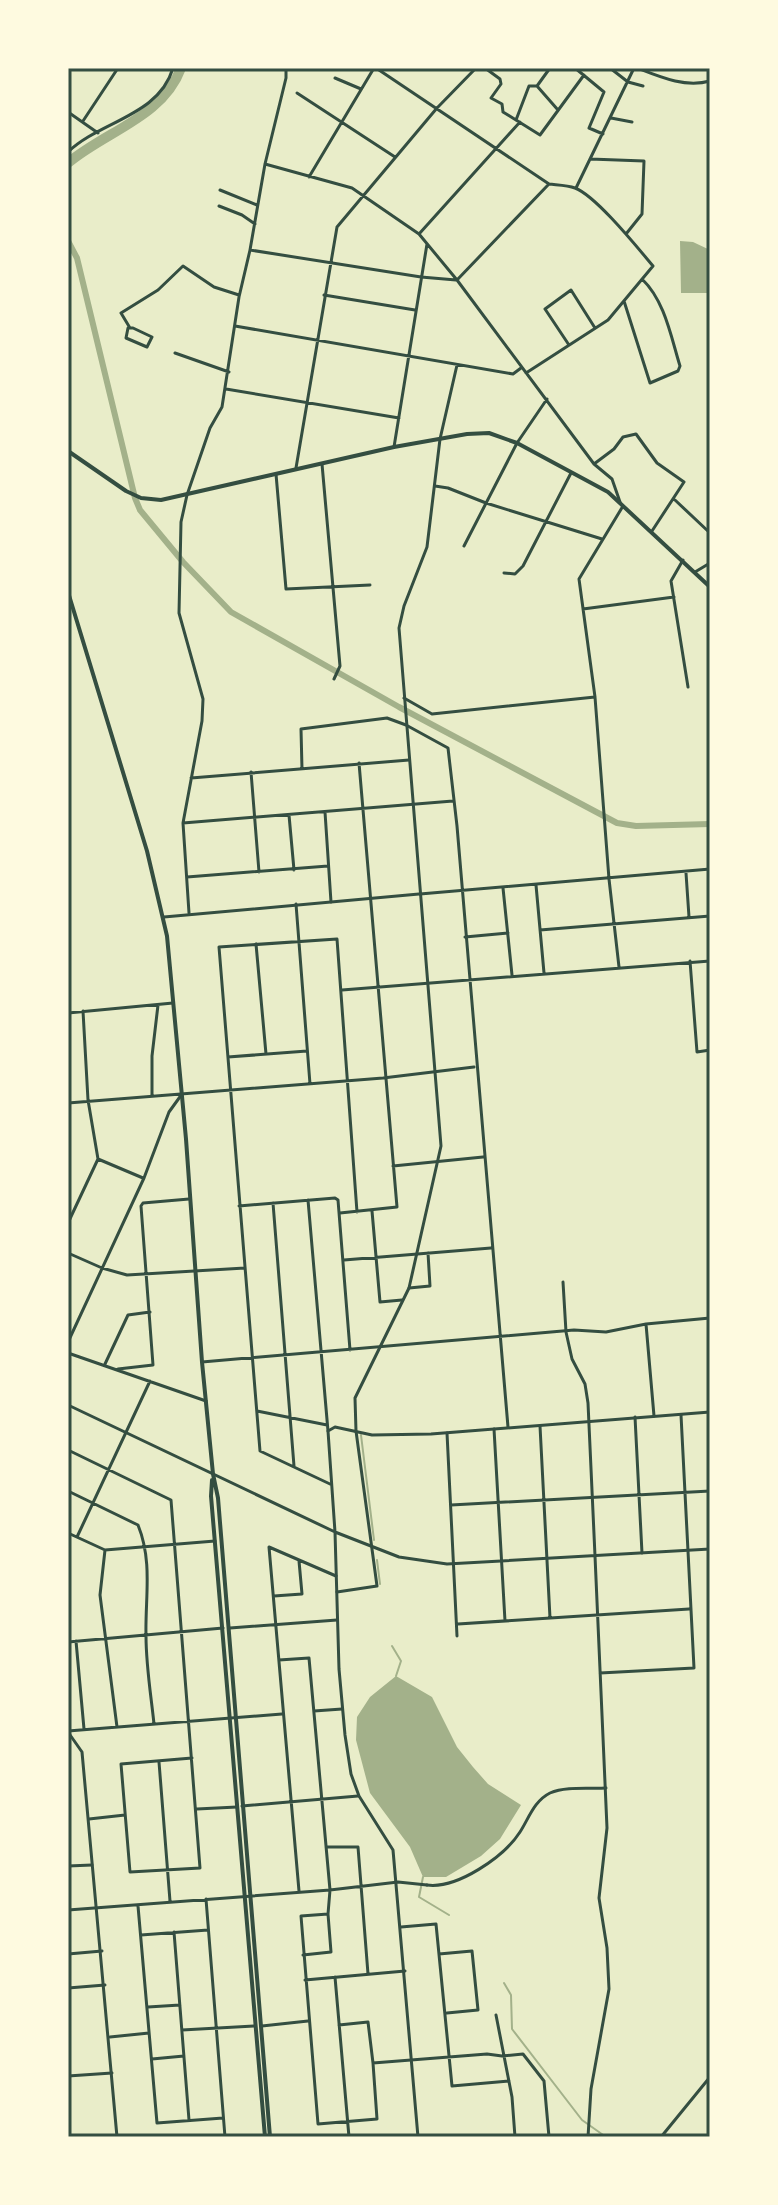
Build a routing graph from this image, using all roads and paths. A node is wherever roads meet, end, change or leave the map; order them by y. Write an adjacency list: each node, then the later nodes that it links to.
1 (118, 68): 23 (street)
2 (173, 68): 27 (street)
3 (286, 68): 33 (street)
4 (375, 68): 17 (street); 19 (street)
5 (476, 68): 19 (street)
6 (485, 68): 25 (street)
7 (550, 68): 15 (street)
8 (575, 68): 11 (street)
9 (610, 68): 14 (street)
10 (636, 68): 13 (street); 14 (street)
11 (584, 75): 20 (street); 28 (street)
12 (335, 78): 17 (street)
13 (710, 81)
14 (628, 82): 16 (street); 22 (street)
15 (537, 86): 20 (street); 25 (street)
16 (643, 86)
17 (361, 89): 24 (street)
18 (297, 93): 24 (street)
19 (437, 108): 29 (street); 31 (street)
20 (558, 110): 25 (street)
21 (68, 112): 23 (street)
22 (611, 118): 26 (street); 28 (street)
23 (83, 121): 27 (street)
24 (342, 121): 31 (street); 34 (street)
25 (518, 121): 29 (street)
26 (632, 122)
27 (98, 133): 30 (street)
28 (603, 134): 32 (street)
29 (497, 147): 35 (street); 42 (street)
30 (68, 152)
31 (395, 157): 38 (street)
32 (590, 159): 36 (street); 43 (street)
33 (265, 164): 34 (street); 39 (street)
34 (309, 177): 38 (street)
35 (549, 184): 36 (street); 49 (street)
36 (576, 188): 43 (street)
37 (220, 190): 39 (street)
38 (363, 195): 42 (street); 46 (street)
39 (258, 205): 41 (street)
40 (219, 206): 41 (street)
41 (255, 224): 45 (street)
42 (419, 234): 44 (street)
43 (626, 234): 48 (street)
44 (427, 244): 47 (street); 49 (street)
45 (250, 250): 46 (street); 50 (street)
46 (329, 263): 47 (street); 51 (street)
47 (421, 277): 49 (street); 53 (street)
48 (642, 279): 52 (street); 52 (street)
49 (457, 280): 62 (street)
50 (239, 295): 54 (street); 55 (street)
51 (324, 295): 53 (street); 57 (street)
52 (624, 301): 56 (street)
53 (416, 310): 60 (street)
54 (235, 326): 57 (street); 63 (street)
55 (130, 328): 55 (street)
56 (595, 329): 58 (street); 58 (street)
57 (317, 341): 60 (street); 67 (street)
58 (569, 345): 64 (street)
59 (175, 353): 63 (street)
60 (409, 357): 61 (street); 68 (street)
61 (457, 365): 62 (street); 69 (street)
62 (521, 368): 64 (street)
63 (229, 372): 65 (street)
64 (526, 373): 66 (street)
65 (226, 389): 67 (street); 79 (street)
66 (547, 399): 70 (street); 74 (street)
67 (306, 403): 68 (street); 75 (street)
68 (399, 418): 71 (street)
69 (440, 439): 70 (main road); 71 (main road); 78 (street)
70 (517, 443): 76 (main road); 81 (street)
71 (394, 447): 73 (main road)
72 (68, 451): 79 (main road)
73 (322, 464): 75 (main road); 94 (street)
74 (594, 464): 80 (street); 82 (street)
75 (295, 470): 77 (main road)
76 (571, 472): 82 (main road); 83 (street)
77 (276, 474): 79 (main road); 94 (street)
78 (435, 486): 81 (street); 101 (street)
79 (187, 495): 107 (street)
80 (674, 499): 84 (street); 85 (street)
81 (486, 503): 83 (street); 87 (street)
82 (622, 505): 84 (main road); 86 (street)
83 (546, 521): 86 (street); 91 (street)
84 (652, 531): 88 (main road)
85 (710, 533)
86 (602, 539): 97 (street)
87 (464, 546)
88 (683, 560): 90 (main road); 96 (street)
89 (710, 563): 90 (street)
90 (695, 572): 93 (main road)
91 (504, 573)
92 (370, 585): 94 (street)
93 (710, 587)
94 (333, 588): 98 (street)
95 (68, 592): 132 (main road)
96 (674, 597): 97 (street); 99 (street)
97 (583, 609): 100 (street)
98 (334, 679)
99 (688, 687)
100 (595, 697): 101 (street); 122 (street)
101 (404, 700): 102 (street)
102 (406, 725): 103 (street); 105 (street); 108 (street)
103 (409, 760): 104 (street); 109 (street)
104 (359, 763): 105 (street); 110 (street)
105 (302, 769): 106 (street)
106 (251, 772): 107 (street); 113 (street)
107 (191, 778): 114 (street)
108 (453, 801): 109 (street); 125 (street)
109 (414, 804): 110 (street); 126 (street)
110 (362, 808): 111 (street); 127 (street)
111 (325, 812): 112 (street); 115 (street)
112 (289, 815): 113 (street); 117 (street)
113 (254, 817): 114 (street); 118 (street)
114 (183, 823): 121 (street)
115 (328, 866): 117 (street); 128 (street)
116 (710, 869): 119 (street); 120 (street)
117 (294, 870): 118 (street)
118 (259, 872): 121 (street)
119 (686, 872): 122 (street); 133 (street)
120 (710, 876)
121 (187, 877): 130 (street)
122 (609, 879): 123 (street); 134 (street)
123 (536, 885): 124 (street); 135 (street)
124 (503, 888): 125 (street); 136 (street)
125 (462, 891): 126 (street); 137 (street)
126 (420, 894): 127 (street); 146 (street)
127 (371, 898): 128 (street); 147 (street)
128 (331, 902): 129 (street)
129 (296, 904): 130 (street); 138 (street)
130 (189, 913): 132 (street)
131 (710, 916): 133 (street)
132 (164, 917): 149 (main road)
133 (689, 917): 134 (street)
134 (614, 924): 135 (street); 142 (street)
135 (540, 930): 143 (street)
136 (508, 933): 137 (street); 144 (street)
137 (465, 937): 145 (street)
138 (299, 940): 139 (street); 148 (street); 154 (street)
139 (256, 944): 155 (street); 156 (street)
140 (690, 961): 141 (street); 142 (street); 153 (street)
141 (710, 961)
142 (619, 967): 143 (street)
143 (544, 973): 144 (street)
144 (512, 977): 145 (street)
145 (469, 980): 146 (street); 157 (street)
146 (427, 983): 147 (street); 158 (street)
147 (378, 987): 148 (street); 159 (street)
148 (342, 990): 160 (street)
149 (173, 1003): 150 (street); 163 (main road)
150 (158, 1005): 151 (street); 164 (street)
151 (83, 1011): 152 (street); 165 (street)
152 (68, 1013)
153 (710, 1050)
154 (307, 1051): 155 (street); 161 (street)
155 (266, 1054): 156 (street)
156 (228, 1057): 162 (street)
157 (476, 1067): 158 (street); 167 (street)
158 (434, 1071): 159 (street); 169 (street)
159 (386, 1077): 160 (street); 170 (street)
160 (349, 1081): 161 (street); 177 (street)
161 (310, 1084): 162 (street)
162 (230, 1090): 163 (street); 175 (street)
163 (182, 1094): 164 (street); 171 (street); 172 (main road)
164 (152, 1096): 165 (street)
165 (88, 1100): 166 (street); 168 (street)
166 (68, 1103)
167 (483, 1157): 169 (street); 180 (street)
168 (98, 1159): 171 (street); 179 (street)
169 (437, 1162): 170 (street); 183 (street)
170 (393, 1166): 176 (street)
171 (144, 1178): 186 (street)
172 (191, 1199): 188 (main road); 189 (street)
173 (308, 1200): 174 (street); 178 (street); 202 (street)
174 (273, 1203): 175 (street); 203 (street)
175 (239, 1206): 187 (street)
176 (372, 1211): 177 (street); 184 (street)
177 (357, 1212): 178 (street)
178 (340, 1213): 185 (street)
179 (68, 1223)
180 (491, 1248): 182 (street); 197 (street)
181 (68, 1253): 186 (street)
182 (428, 1253): 183 (street); 191 (street)
183 (416, 1254): 184 (street); 191 (street)
184 (377, 1257): 185 (street); 192 (street)
185 (344, 1260): 200 (street)
186 (102, 1268): 189 (street); 198 (street)
187 (245, 1268): 188 (street); 204 (street)
188 (196, 1272): 189 (street); 205 (main road)
189 (147, 1275): 193 (street)
190 (563, 1282): 196 (street)
191 (409, 1288): 192 (street)
192 (402, 1300): 199 (street)
193 (150, 1312): 206 (street); 207 (street)
194 (710, 1318): 195 (street)
195 (646, 1324): 196 (street); 214 (street)
196 (566, 1332): 197 (street); 217 (street)
197 (498, 1337): 199 (street); 219 (street)
198 (68, 1342)
199 (380, 1347): 200 (street); 222 (street)
200 (350, 1350): 202 (street)
201 (68, 1353): 206 (street)
202 (322, 1353): 203 (street); 220 (street)
203 (286, 1356): 204 (street); 215 (street)
204 (252, 1358): 205 (street); 211 (street)
205 (202, 1362): 209 (main road)
206 (105, 1364): 207 (street)
207 (118, 1369): 208 (street)
208 (150, 1381): 209 (street); 223 (street)
209 (206, 1401): 228 (main road)
210 (68, 1405): 223 (street)
211 (257, 1411): 215 (street); 226 (street)
212 (710, 1412): 213 (street)
213 (681, 1414): 214 (street); 232 (street)
214 (654, 1416): 216 (street)
215 (292, 1417): 220 (street); 226 (street)
216 (635, 1417): 217 (street); 233 (street)
217 (587, 1421): 218 (street); 234 (street)
218 (540, 1425): 219 (street); 235 (street)
219 (508, 1427): 221 (street)
220 (328, 1428): 222 (street); 229 (street)
221 (494, 1428): 224 (street); 236 (street)
222 (356, 1431): 224 (street); 245 (street)
223 (126, 1432): 227 (street); 228 (street)
224 (447, 1433): 238 (street)
225 (68, 1450): 227 (street)
226 (294, 1466): 229 (street)
227 (109, 1468): 237 (street); 243 (street)
228 (213, 1474): 239 (street); 242 (main road); 265 (main road)
229 (330, 1484): 239 (street)
230 (68, 1491): 237 (street)
231 (710, 1491): 232 (street)
232 (686, 1492): 233 (street); 248 (street)
233 (638, 1495): 234 (street); 249 (street)
234 (592, 1497): 235 (street); 250 (street)
235 (545, 1501): 236 (street); 251 (street)
236 (499, 1503): 238 (street); 253 (street)
237 (93, 1504): 241 (street); 244 (street)
238 (451, 1505): 254 (street)
239 (335, 1532): 245 (street); 255 (street)
240 (68, 1533): 241 (street)
241 (77, 1537): 247 (street)
242 (215, 1541): 243 (street); 265 (main road)
243 (175, 1543): 244 (street); 266 (street)
244 (147, 1546): 247 (street); 267 (street)
245 (374, 1548): 254 (street); 256 (street)
246 (710, 1549): 248 (street)
247 (105, 1550): 269 (street)
248 (688, 1550): 249 (street); 258 (street)
249 (642, 1553): 250 (street)
250 (595, 1556): 251 (street); 259 (street)
251 (548, 1559): 253 (street); 260 (street)
252 (299, 1560): 255 (street); 257 (street); 257 (street)
253 (502, 1562): 254 (street); 262 (street)
254 (454, 1564): 264 (street)
255 (336, 1576): 256 (street)
256 (337, 1592): 261 (street)
257 (274, 1596): 263 (street)
258 (691, 1609): 259 (street); 273 (street)
259 (597, 1615): 260 (street); 273 (street)
260 (550, 1618): 262 (street)
261 (337, 1620): 263 (street); 274 (street)
262 (505, 1621): 264 (street)
263 (276, 1624): 265 (street); 272 (street)
264 (458, 1624): 268 (street)
265 (226, 1628): 266 (street); 277 (main road)
266 (182, 1632): 267 (street); 278 (street)
267 (145, 1635): 269 (street); 279 (street)
268 (457, 1636)
269 (105, 1638): 270 (street); 280 (street)
270 (76, 1641): 271 (street); 281 (street)
271 (68, 1642)
272 (279, 1660): 275 (street); 276 (street)
273 (600, 1673): 285 (street)
274 (343, 1709): 275 (street); 286 (street)
275 (314, 1711): 287 (street)
276 (282, 1714): 277 (street); 288 (street)
277 (233, 1718): 278 (street); 289 (main road)
278 (189, 1721): 279 (street); 283 (street)
279 (154, 1724): 280 (street)
280 (117, 1727): 281 (street)
281 (84, 1729): 282 (street)
282 (68, 1732): 292 (street)
283 (192, 1758): 284 (street); 290 (street)
284 (159, 1762): 291 (street); 296 (street)
285 (606, 1788): 297 (street); 355 (street)
286 (359, 1796): 287 (street); 297 (street)
287 (322, 1799): 288 (street); 293 (street)
288 (291, 1802): 289 (street); 300 (street)
289 (240, 1806): 290 (street); 301 (main road)
290 (197, 1809): 296 (street)
291 (125, 1815): 292 (street); 296 (street)
292 (89, 1819): 294 (street)
293 (326, 1847): 298 (street); 299 (street)
294 (93, 1865): 295 (street); 305 (street)
295 (68, 1866)
296 (168, 1871): 303 (street)
297 (398, 1882): 298 (street); 308 (street)
298 (361, 1886): 299 (street); 317 (street)
299 (330, 1890): 300 (street); 307 (street)
300 (299, 1891): 301 (street)
301 (247, 1896): 302 (street); 328 (main road)
302 (206, 1899): 303 (street); 309 (street)
303 (170, 1901): 304 (street)
304 (138, 1905): 305 (street); 311 (street)
305 (97, 1907): 306 (street); 312 (street)
306 (68, 1910)
307 (328, 1914): 315 (street); 315 (street)
308 (401, 1927): 314 (street); 316 (street)
309 (208, 1930): 310 (street); 330 (street)
310 (174, 1932): 311 (street); 322 (street)
311 (141, 1935): 323 (street)
312 (102, 1951): 313 (street); 320 (street)
313 (68, 1954)
314 (439, 1954): 324 (street); 324 (street)
315 (303, 1955): 319 (street)
316 (405, 1971): 317 (street); 339 (street)
317 (368, 1974): 318 (street)
318 (335, 1977): 319 (street); 327 (street)
319 (305, 1980): 326 (street)
320 (105, 1985): 321 (street); 333 (street)
321 (68, 1988)
322 (180, 2005): 323 (street); 331 (street)
323 (148, 2007): 332 (street)
324 (445, 2013): 337 (street)
325 (496, 2015): 336 (street)
326 (308, 2021): 328 (street); 347 (street)
327 (339, 2025): 340 (street); 347 (street)
328 (259, 2026): 330 (street); 350 (main road)
329 (68, 2028): 334 (street)
330 (215, 2028): 331 (street); 345 (street)
331 (182, 2030): 335 (street)
332 (149, 2033): 333 (street); 338 (street)
333 (110, 2037): 341 (street)
334 (68, 2039)
335 (184, 2056): 338 (street); 346 (street)
336 (502, 2056): 337 (street); 344 (street); 354 (street)
337 (450, 2057): 339 (street); 344 (street)
338 (152, 2059): 346 (street)
339 (412, 2060): 340 (street); 352 (street)
340 (373, 2063): 347 (street)
341 (112, 2073): 342 (street); 348 (street)
342 (68, 2076)
343 (710, 2077): 356 (street)
344 (509, 2081): 353 (street)
345 (223, 2118): 346 (street); 349 (street)
346 (189, 2121)
347 (348, 2123): 351 (street)
348 (117, 2137)
349 (225, 2137)
350 (268, 2137)
351 (349, 2137)
352 (418, 2137)
353 (515, 2137)
354 (549, 2137)
355 (588, 2137)
356 (662, 2137)

